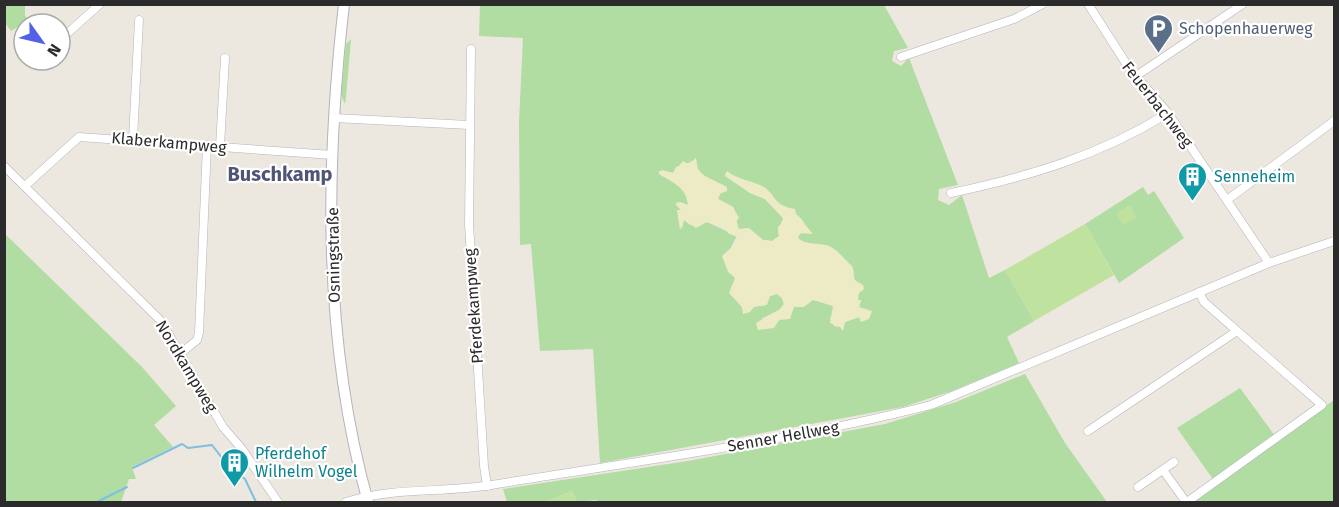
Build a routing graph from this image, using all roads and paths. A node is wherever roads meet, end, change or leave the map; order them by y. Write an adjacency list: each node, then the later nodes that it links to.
1 (100, 4): 7 (street)
2 (344, 4): 13 (main road, Osningstraße)
3 (1043, 4): 9 (street)
4 (1088, 4): 11 (street, Feuerbachweg)
5 (1243, 4): 11 (street)
6 (139, 21): 16 (street)
7 (72, 29)
8 (471, 49): 15 (street, Pferdekampweg)
9 (901, 57)
10 (225, 58): 18 (street)
11 (1136, 76): 12 (street, Feuerbachweg)
12 (1168, 113): 22 (street); 23 (street, Feuerbachweg)
13 (334, 118): 15 (street); 19 (main road, Osningstraße)
14 (1335, 121): 23 (street)
15 (469, 125): 32 (street, Pferdekampweg)
16 (133, 139): 17 (street, Klaberkampweg); 21 (street, Klaberkampweg)
17 (207, 146): 18 (street, Klaberkampweg); 28 (street)
18 (220, 146): 19 (street, Klaberkampweg)
19 (333, 155): 34 (main road, Osningstraße)
20 (6, 170): 21 (street, Nordkampweg)
21 (25, 186): 28 (street, Nordkampweg)
22 (951, 193)
23 (1227, 200): 25 (street, Feuerbachweg)
24 (1335, 241): 25 (street, Senner Hellweg)
25 (1269, 263): 26 (street, Senner Hellweg)
26 (1199, 292): 27 (street); 32 (street, Senner Hellweg)
27 (1237, 331): 29 (street); 37 (street)
28 (181, 353): 35 (street, Nordkampweg)
29 (1088, 431)
30 (1174, 462): 31 (street)
31 (1162, 470): 33 (street); 37 (street)
32 (487, 486): 34 (street, Senner Hellweg)
33 (1138, 487)
34 (367, 500): 36 (street, Senner Hellweg)
35 (278, 502)
36 (346, 502)
37 (1187, 502)

